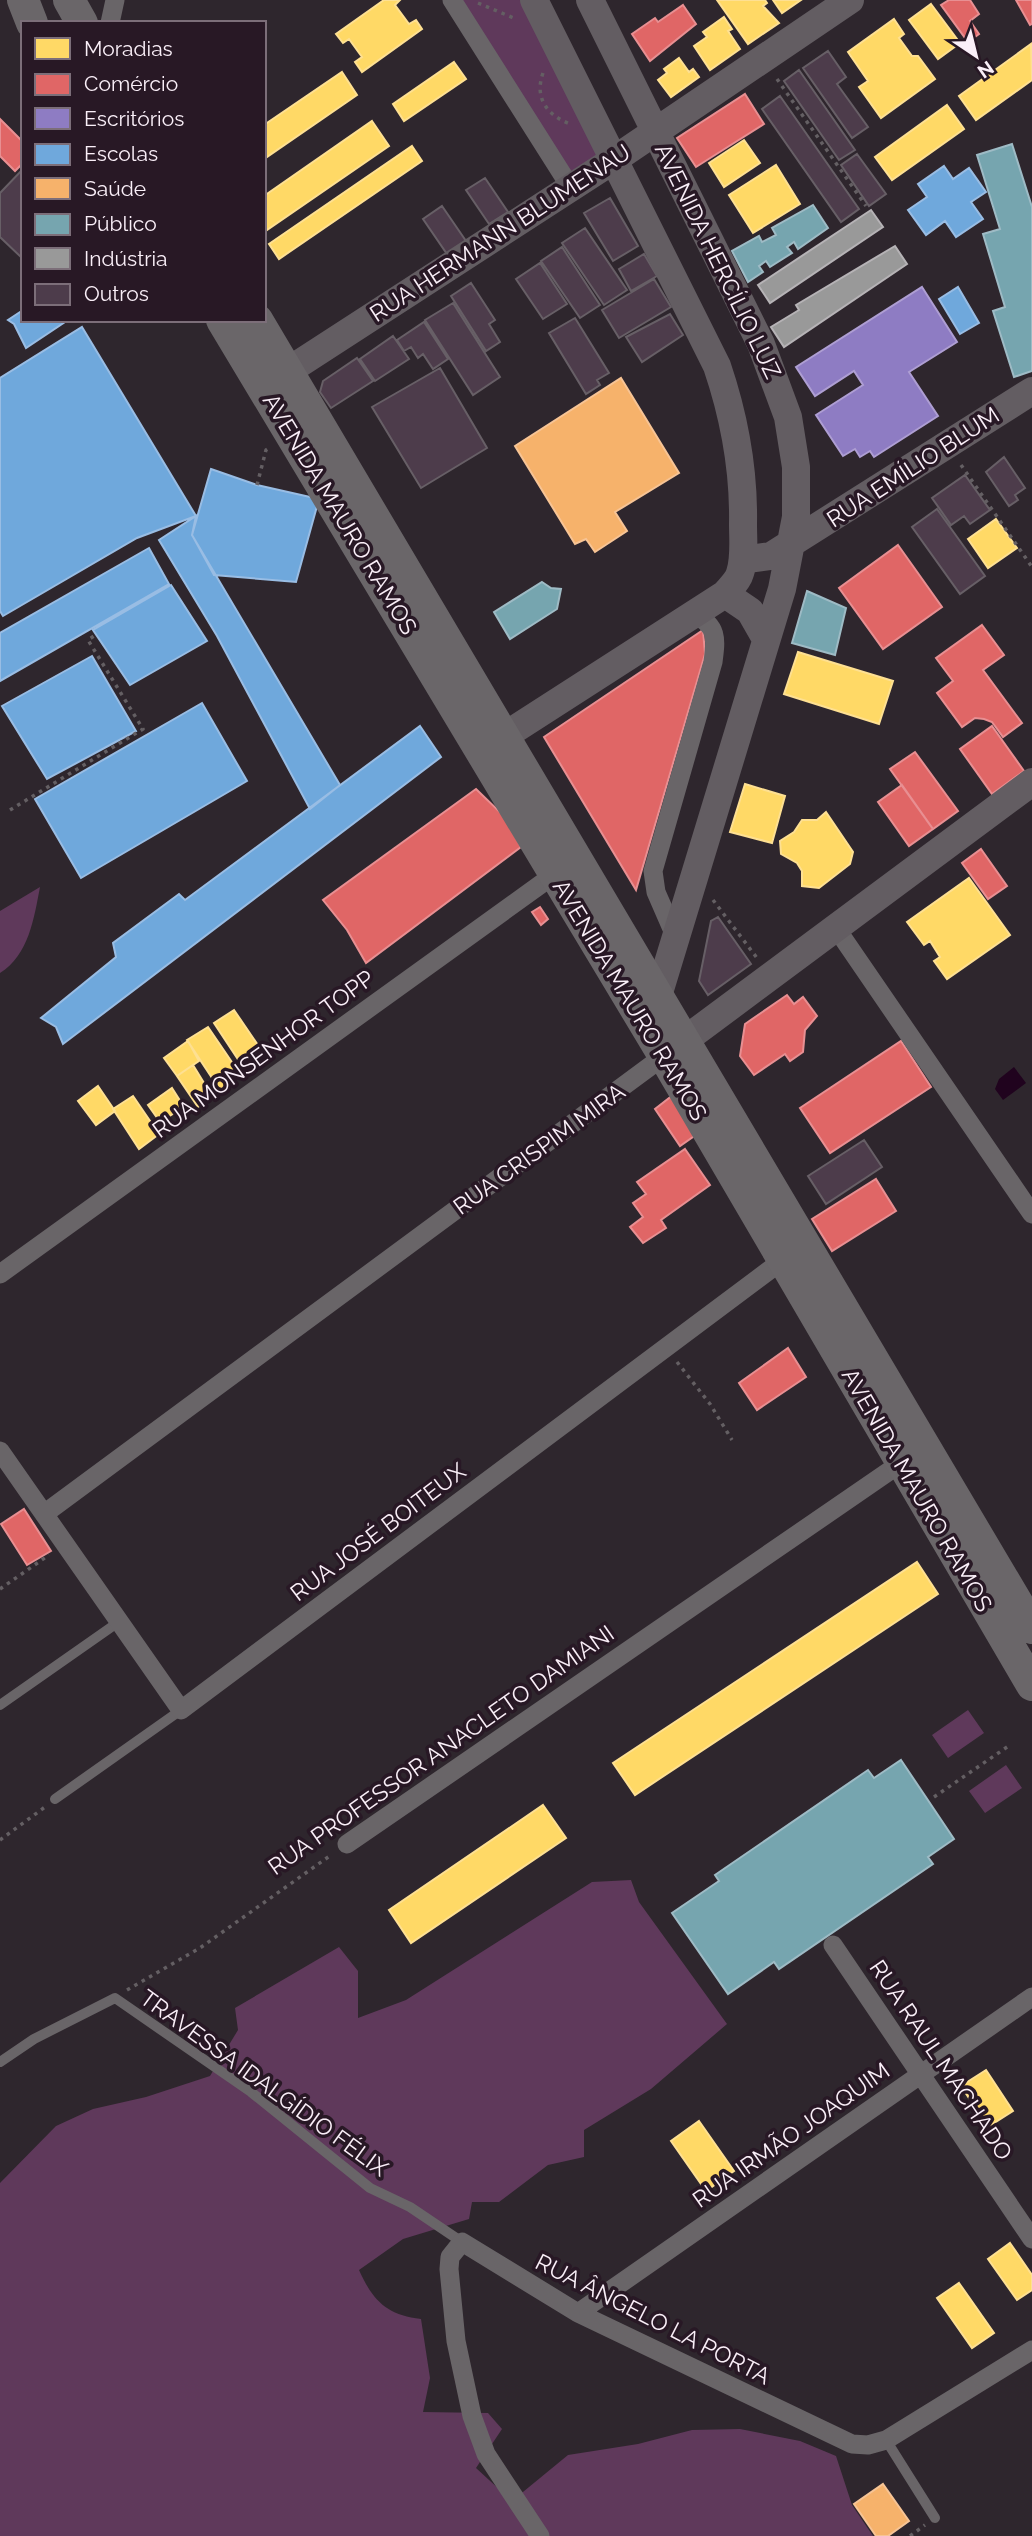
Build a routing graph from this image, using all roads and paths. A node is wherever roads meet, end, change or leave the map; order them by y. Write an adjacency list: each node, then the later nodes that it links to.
1 (23, 0): 9 (main road)
2 (69, 0): 10 (main road)
3 (115, 0): 11 (street)
4 (452, 0): 17 (street)
5 (472, 0): 8 (path)
6 (590, 0): 15 (main road, AVENIDA HERCÍLIO LUZ)
7 (850, 0): 12 (main road, RUA HERMANN BLUMENAU)
8 (526, 10): 14 (main road, AVENIDA HERCÍLIO LUZ)
9 (31, 21)
10 (81, 21)
11 (110, 21)
12 (762, 58): 15 (main road, RUA HERMANN BLUMENAU); 18 (path)
13 (545, 67): 14 (path)
14 (591, 117): 16 (main road, AVENIDA HERCÍLIO LUZ)
15 (656, 131): 16 (main road, RUA HERMANN BLUMENAU); 26 (main road, AVENIDA HERCÍLIO LUZ)
16 (612, 161): 17 (main road, RUA HERMANN BLUMENAU); 27 (main road, AVENIDA HERCÍLIO LUZ)
17 (571, 188): 21 (main road, RUA HERMANN BLUMENAU)
18 (866, 206)
19 (224, 322): 21 (main road, AVENIDA MAURO RAMOS)
20 (258, 322): 21 (main road, AVENIDA MAURO RAMOS)
21 (276, 379): 33 (main road, AVENIDA MAURO RAMOS)
22 (1032, 391): 23 (main road, RUA EMÍLIO BLUM)
23 (946, 445): 26 (main road, RUA EMÍLIO BLUM); 28 (path)
24 (266, 450): 25 (path)
25 (257, 485)
26 (793, 543): 27 (main road, RUA EMÍLIO BLUM); 32 (main road, AVENIDA HERCÍLIO LUZ)
27 (743, 556): 29 (main road)
28 (1032, 567)
29 (725, 594): 30 (main road); 32 (main road)
30 (694, 614): 33 (main road); 39 (street)
31 (97, 634): 35 (path)
32 (766, 639): 37 (main road, AVENIDA HERCÍLIO LUZ)
33 (493, 744): 36 (main road, AVENIDA MAURO RAMOS); 41 (main road, AVENIDA MAURO RAMOS)
34 (1032, 782): 38 (main road, RUA CRISPIM MIRA)
35 (10, 810)
36 (555, 874): 41 (main road, AVENIDA MAURO RAMOS); 45 (street, RUA MONSENHOR TOPP)
37 (694, 878): 39 (main road, AVENIDA HERCÍLIO LUZ); 40 (path)
38 (836, 928): 40 (main road, RUA CRISPIM MIRA); 43 (street)
39 (676, 938): 41 (main road, AVENIDA HERCÍLIO LUZ)
40 (771, 977): 42 (main road, RUA CRISPIM MIRA)
41 (643, 996): 42 (main road, AVENIDA MAURO RAMOS)
42 (674, 1049): 44 (main road, AVENIDA MAURO RAMOS); 50 (street, RUA CRISPIM MIRA); 54 (main road, AVENIDA MAURO RAMOS)
43 (1032, 1214)
44 (783, 1260): 46 (street, RUA JOSÉ BOITEUX); 49 (main road, AVENIDA MAURO RAMOS)
45 (0, 1274)
46 (665, 1346): 47 (path); 57 (street, RUA JOSÉ BOITEUX)
47 (732, 1440)
48 (0, 1451): 50 (street)
49 (901, 1463): 54 (main road, AVENIDA MAURO RAMOS); 62 (street, RUA PROFESSOR ANACLETO DAMIANI)
50 (44, 1514): 51 (street)
51 (64, 1542): 52 (path); 53 (street)
52 (0, 1589)
53 (120, 1621): 56 (lane); 57 (street)
54 (1024, 1628): 55 (main road, AVENIDA MAURO RAMOS)
55 (1032, 1685)
56 (0, 1705)
57 (181, 1710): 60 (lane, RUA JOSÉ BOITEUX)
58 (1010, 1745): 59 (path)
59 (934, 1797)
60 (55, 1799): 61 (path)
61 (0, 1840)
62 (346, 1844): 65 (path, RUA PROFESSOR ANACLETO DAMIANI)
63 (833, 1945): 67 (street, RUA RAUL MACHADO)
64 (1032, 1997): 67 (street, RUA IRMÃO JOAQUIM)
65 (115, 1998): 66 (lane); 69 (lane, TRAVESSA IDALGÍDIO FÉLIX)
66 (0, 2062)
67 (922, 2074): 68 (street, RUA RAUL MACHADO); 70 (street, RUA IRMÃO JOAQUIM)
68 (1032, 2239)
69 (462, 2242): 70 (street, RUA ÂNGELO LA PORTA); 74 (street)
70 (578, 2312): 72 (street, RUA ÂNGELO LA PORTA)
71 (1032, 2350): 72 (street, RUA ÂNGELO LA PORTA)
72 (886, 2440): 73 (lane)
73 (935, 2518)
74 (540, 2536)

